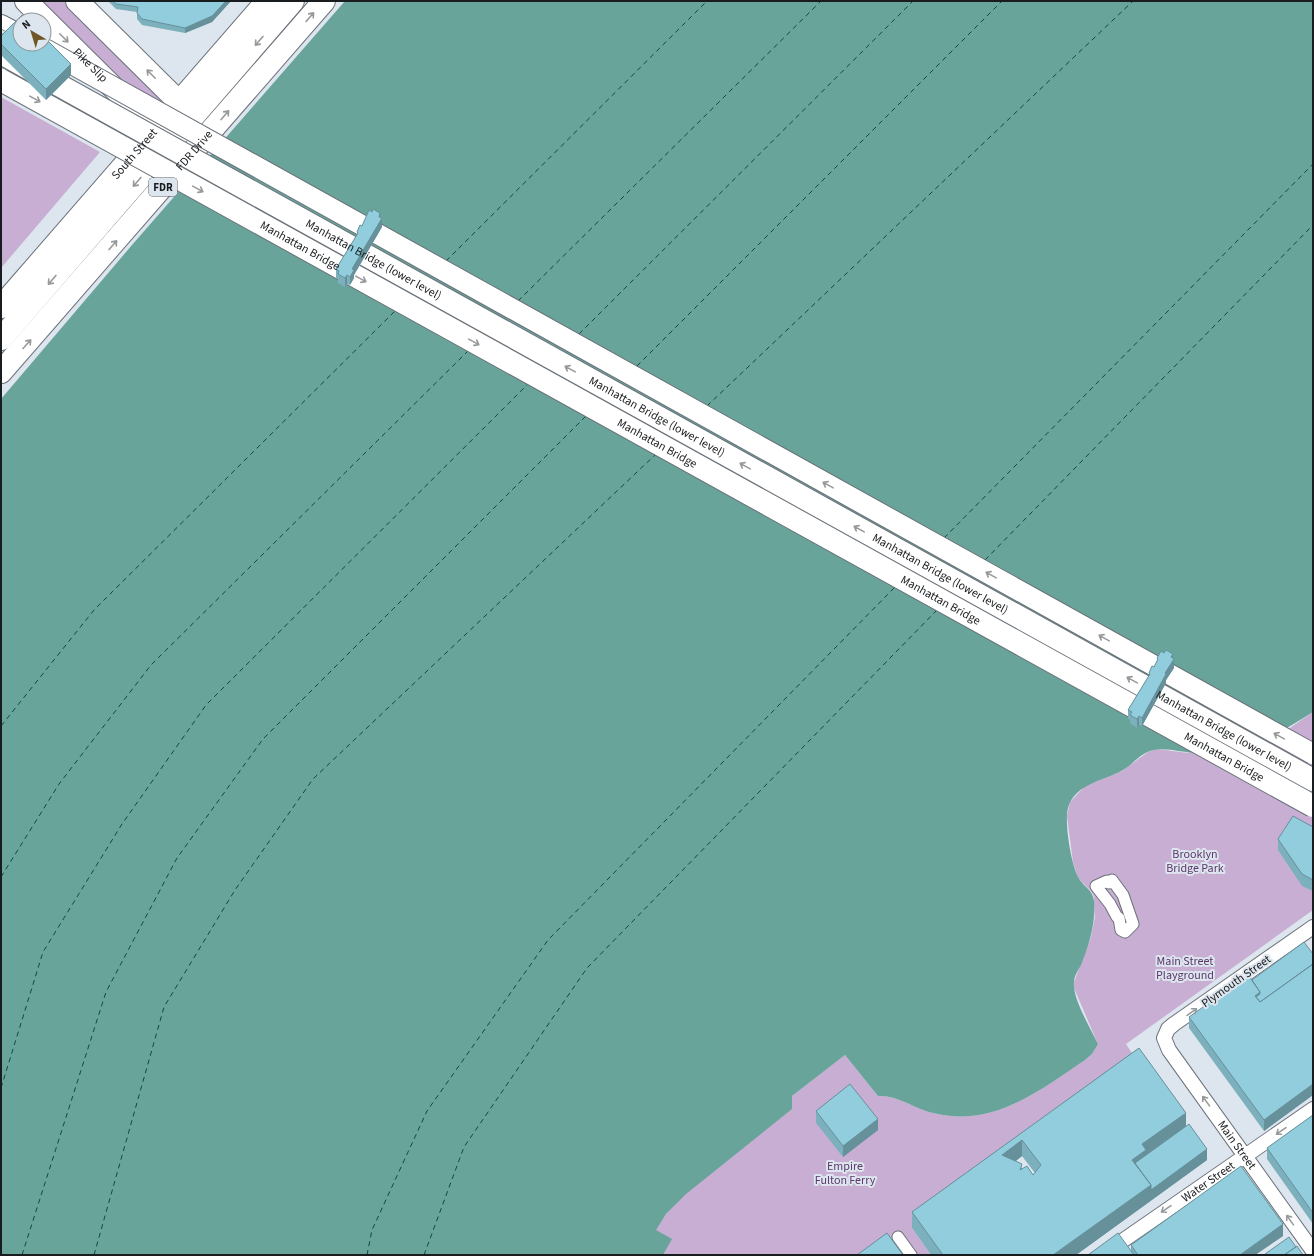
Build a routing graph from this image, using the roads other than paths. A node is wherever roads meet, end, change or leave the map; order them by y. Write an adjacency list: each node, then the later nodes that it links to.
1 (26, 1): 12 (main road, Pike Slip, one-way to 12)
2 (77, 1): 11 (main road, one-way to 2)
3 (267, 1): 11 (main road, South Street)
4 (293, 1): 14 (main road, FDR Drive / FDR, one-way to 14, bridge)
5 (324, 1): 15 (main road, FDR Drive / FDR, one-way to 5, bridge)
6 (1, 25): 7 (main road)
7 (12, 31)
8 (50, 52): 16 (main road, one-way to 8, bridge)
9 (1, 53): 17 (main road, Manhattan Bridge (lower level), one-way to 9, bridge)
10 (1, 80): 18 (main road, Manhattan Bridge, one-way to 18, bridge)
11 (179, 102): 12 (main road, South Street)
12 (155, 129): 13 (main road, South Street)
13 (1, 307)
14 (1, 339)
15 (1, 372)
16 (1313, 754)
17 (1313, 780)
18 (1313, 806)
19 (1096, 886): 19 (street)
20 (1313, 927): 21 (street, Plymouth Street, one-way to 20)
21 (1164, 1038): 23 (street, Main Street, one-way to 21)
22 (1313, 1109): 23 (street, Water Street, one-way to 23)
23 (1245, 1156): 25 (street, Main Street, one-way to 23); 27 (street, Water Street, one-way to 27)
24 (898, 1237): 26 (street)
25 (1313, 1251)
26 (911, 1255)
27 (1102, 1255)

